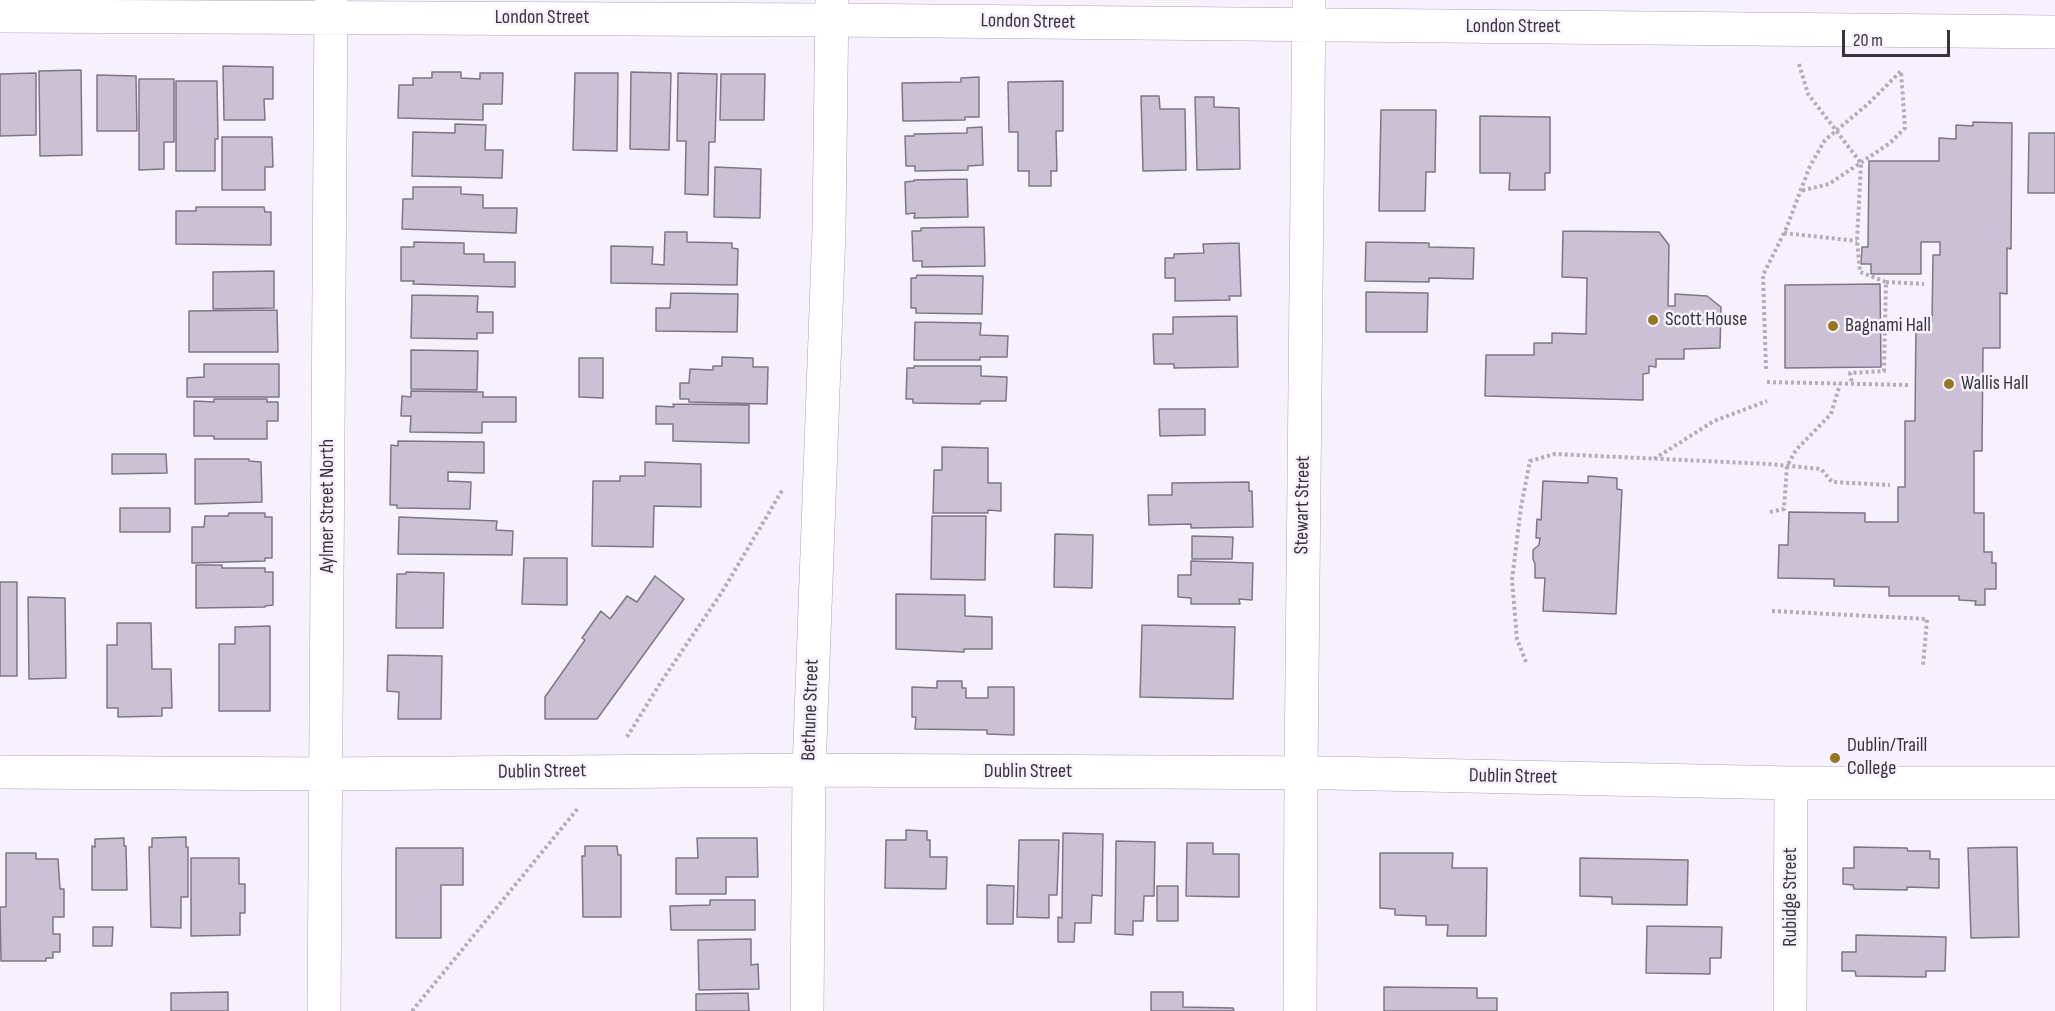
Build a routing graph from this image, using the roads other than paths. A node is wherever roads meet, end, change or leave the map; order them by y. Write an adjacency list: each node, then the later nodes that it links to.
1 (332, 9): 2 (street, London Street); 5 (street, London Street); 10 (street, Aylmer Street North)
2 (832, 10): 3 (street, London Street); 7 (street, Bethune Street)
3 (1063, 11): 4 (street, London Street)
4 (1309, 13): 6 (street, London Street); 9 (street, Stewart Street)
5 (0, 16)
6 (2055, 32)
7 (808, 770): 9 (street, Dublin Street); 10 (street, Dublin Street); 14 (street, Bethune Street)
8 (0, 772): 10 (street, Dublin Street)
9 (1301, 773): 11 (street, Dublin Street); 15 (street, Stewart Street)
10 (326, 774): 13 (street, Aylmer Street North)
11 (1791, 783): 12 (street, Dublin Street); 16 (street, Rubidge Street)
12 (2055, 783)
13 (324, 1011)
14 (807, 1011)
15 (1300, 1011)
16 (1790, 1011)

